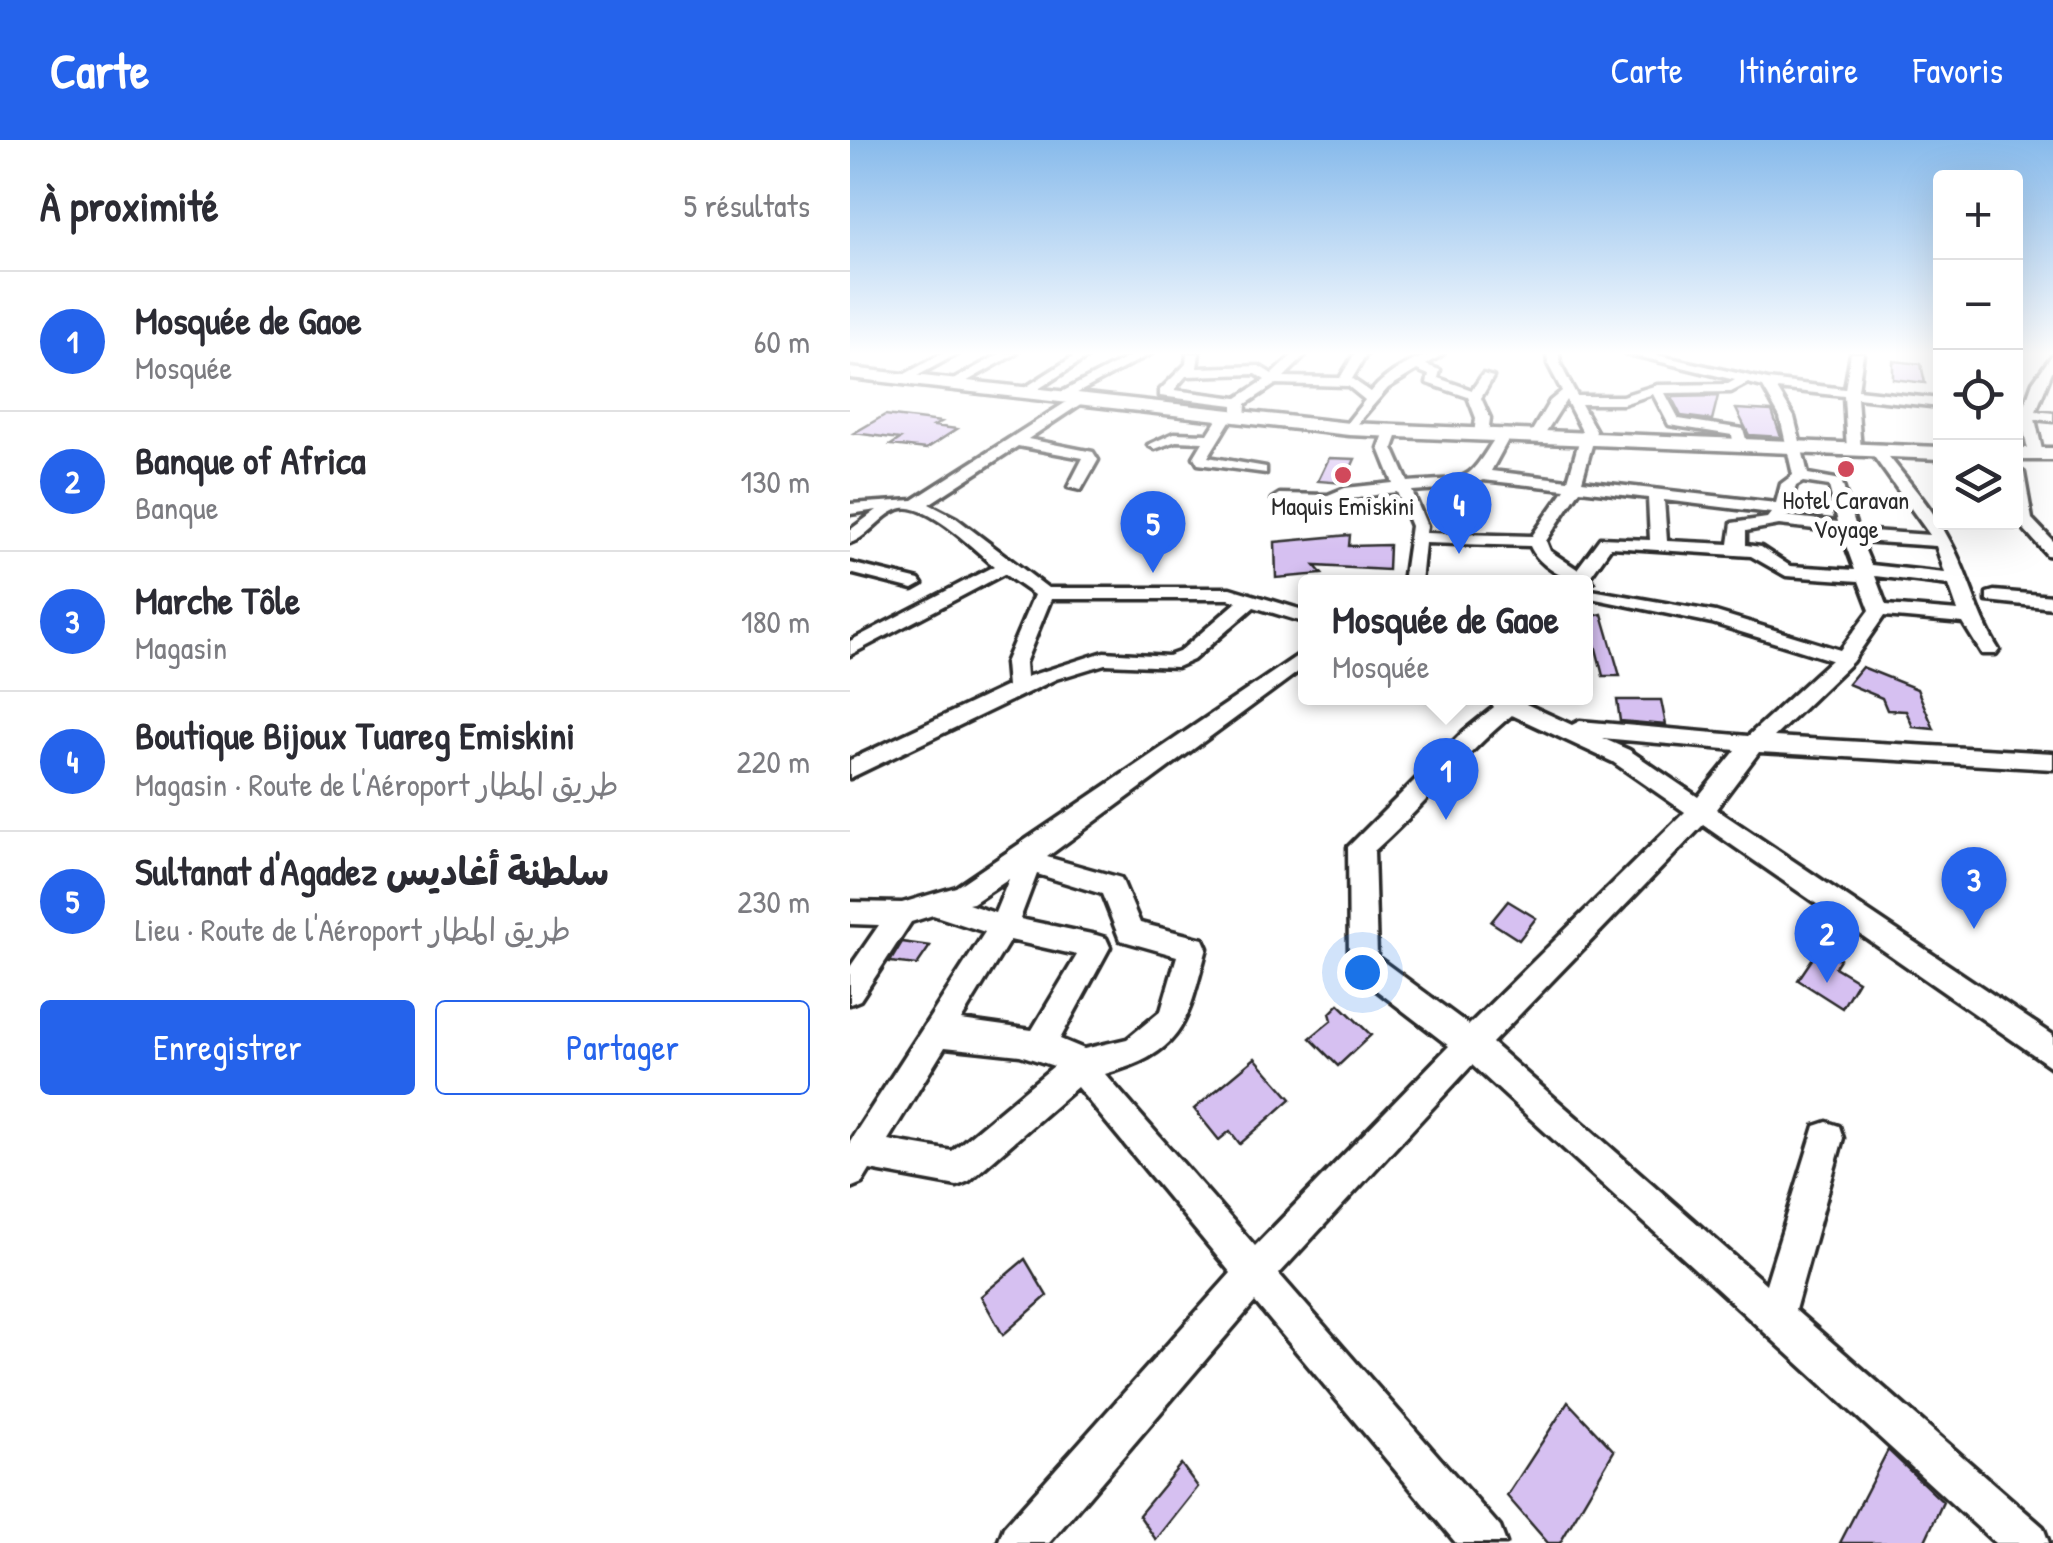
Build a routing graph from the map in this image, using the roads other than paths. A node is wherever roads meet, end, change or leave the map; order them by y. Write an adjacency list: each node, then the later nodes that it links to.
1 (1043, 418): 18 (street)
2 (1228, 418): 16 (street)
3 (1282, 418): 12 (main road)
4 (1357, 418): 12 (street)
5 (1483, 418): 14 (street)
6 (1546, 418): 17 (street)
7 (1584, 418): 19 (street)
8 (1672, 418): 21 (street)
9 (1787, 418): 22 (street)
10 (1850, 418): 23 (street)
11 (2023, 423): 26 (street)
12 (1349, 429): 13 (main road)
13 (1392, 431): 14 (main road); 31 (street)
14 (1482, 435): 15 (main road)
15 (1504, 436): 17 (main road); 28 (street)
16 (1211, 438): 20 (street); 27 (street)
17 (1535, 438): 19 (main road)
18 (1014, 440): 30 (street); 36 (street)
19 (1587, 440): 21 (main road); 32 (street)
20 (1155, 445)
21 (1741, 446): 22 (main road)
22 (1794, 448): 23 (main road); 29 (street)
23 (1854, 450): 24 (main road)
24 (1877, 451): 25 (main road); 38 (street)
25 (1933, 452)
26 (2035, 454)
27 (1260, 470)
28 (1481, 475): 31 (street); 32 (street)
29 (1801, 477): 40 (street); 42 (street)
30 (1076, 487)
31 (1403, 488): 34 (street); 44 (street)
32 (1574, 488): 33 (street); 45 (street)
33 (1656, 494): 40 (street); 47 (street)
34 (1280, 499)
35 (896, 504): 36 (street); 37 (street); 43 (street)
36 (916, 505): 50 (street)
37 (850, 509)
38 (1921, 510): 39 (street); 46 (street)
39 (1933, 512)
40 (1778, 514): 42 (street); 48 (street)
41 (2023, 523): 49 (street)
42 (1849, 532): 46 (street); 52 (street)
43 (850, 538)
44 (1420, 538): 45 (street); 53 (street)
45 (1537, 541): 54 (street)
46 (1939, 541): 56 (street)
47 (1659, 545): 48 (street); 55 (street)
48 (1737, 550): 52 (street)
49 (2053, 552)
50 (1005, 567): 59 (street); 66 (street)
51 (850, 568): 57 (street)
52 (1864, 572): 56 (street); 63 (street)
53 (1413, 575)
54 (1569, 575)
55 (1592, 575)
56 (1956, 580): 65 (street)
57 (913, 584)
58 (1593, 590): 68 (street)
59 (1044, 593): 61 (street); 70 (street)
60 (1994, 597): 62 (street)
61 (1252, 599): 64 (street); 70 (street)
62 (2053, 602)
63 (1879, 610): 65 (street); 68 (street)
64 (1298, 614)
65 (1970, 618): 67 (street)
66 (850, 649)
67 (1989, 650)
68 (1845, 658): 74 (street)
69 (1298, 662): 78 (street)
70 (1018, 687): 76 (street)
71 (1502, 705): 87 (street)
72 (1517, 705): 73 (street)
73 (1565, 728): 74 (street); 77 (street)
74 (1753, 744): 75 (street); 77 (street)
75 (2053, 761)
76 (850, 770)
77 (1700, 812): 87 (street); 89 (street)
78 (1036, 853): 79 (street); 82 (street); 83 (street)
79 (932, 904): 81 (street); 82 (street)
80 (850, 913): 81 (street)
81 (902, 914): 85 (street)
82 (1003, 927): 84 (street); 86 (street)
83 (1130, 932): 84 (street); 90 (street)
84 (1096, 947): 88 (street)
85 (850, 991)
86 (938, 1032): 88 (street); 92 (street)
87 (1471, 1044): 93 (street); 94 (street)
88 (1039, 1047): 90 (street)
89 (2053, 1053)
90 (1078, 1066): 92 (street); 93 (street)
91 (1826, 1138): 94 (street)
92 (856, 1161)
93 (1257, 1271): 95 (street); 96 (street)
94 (1775, 1315): 97 (street)
95 (1020, 1543)
96 (1484, 1543)
97 (2026, 1543)

